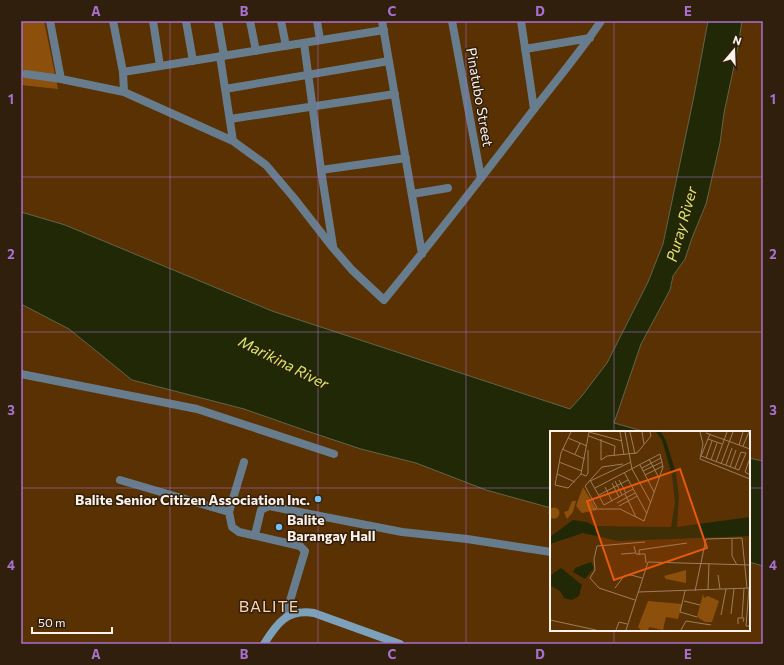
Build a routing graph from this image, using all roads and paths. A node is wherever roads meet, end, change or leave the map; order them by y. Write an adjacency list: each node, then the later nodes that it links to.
1 (50, 21): 27 (street)
2 (113, 21): 24 (street)
3 (153, 21): 23 (street)
4 (186, 21): 21 (street)
5 (218, 21): 20 (street)
6 (250, 21): 19 (street)
7 (281, 21): 17 (street)
8 (316, 21): 15 (street)
9 (382, 21): 13 (street)
10 (452, 21): 37 (street, Pinatubo Street)
11 (521, 21): 18 (street)
12 (601, 21): 14 (street)
13 (384, 30): 15 (street); 22 (street)
14 (590, 38): 18 (street); 32 (street)
15 (320, 40): 16 (street)
16 (304, 43): 17 (street); 26 (street)
17 (286, 46): 19 (street)
18 (526, 49): 32 (street)
19 (256, 51): 20 (street)
20 (222, 56): 21 (street); 28 (street)
21 (193, 61): 23 (street)
22 (389, 61): 26 (street); 30 (street)
23 (160, 66): 24 (street)
24 (123, 72): 29 (street)
25 (26, 74): 27 (street)
26 (308, 75): 28 (street); 31 (street)
27 (61, 79): 29 (street)
28 (225, 89): 33 (street)
29 (124, 92): 34 (street)
30 (395, 94): 31 (street); 35 (street)
31 (313, 107): 33 (street); 36 (street)
32 (534, 109): 37 (street)
33 (230, 119): 34 (street)
34 (233, 141): 40 (street)
35 (406, 158): 36 (street); 39 (street)
36 (321, 170): 40 (street)
37 (481, 178): 41 (street)
38 (448, 188): 39 (street)
39 (412, 194): 41 (street)
40 (333, 248): 41 (street)
41 (422, 254)
42 (21, 374): 43 (street)
43 (334, 454)
44 (244, 462): 46 (street)
45 (120, 480): 46 (street)
46 (229, 512): 47 (street)
47 (255, 535): 48 (street); 49 (street)
48 (550, 552)
49 (287, 616): 50 (main road); 51 (main road)
50 (264, 644)
51 (400, 644)

